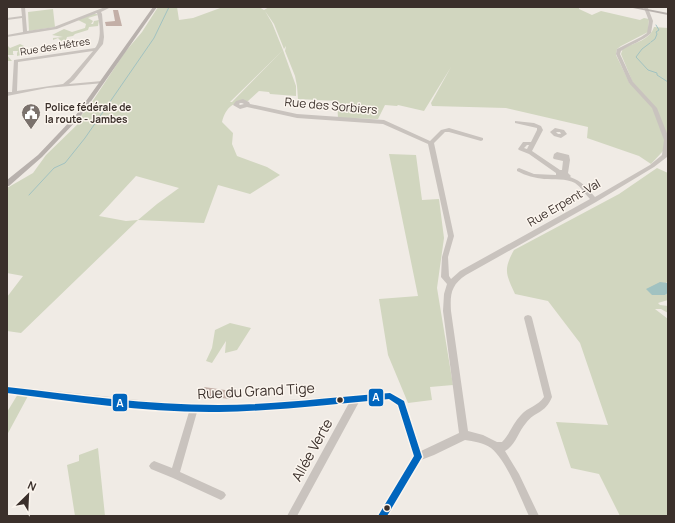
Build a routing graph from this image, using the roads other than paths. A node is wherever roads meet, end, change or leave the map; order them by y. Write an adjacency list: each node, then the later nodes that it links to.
1 (23, 7): 10 (street)
2 (108, 7): 8 (street)
3 (151, 7): 15 (main road)
4 (155, 7): 15 (main road)
5 (630, 7): 7 (main road)
6 (638, 7): 7 (main road)
7 (647, 9): 9 (main road); 25 (street, Rue Erpent-Val)
8 (98, 11): 12 (street); 14 (street)
9 (668, 13)
10 (24, 17): 11 (street); 12 (street)
11 (7, 20)
12 (25, 33): 13 (street)
13 (7, 36)
14 (97, 49): 16 (street); 17 (street, Rue des Hêtres)
15 (100, 82): 16 (street); 29 (main road); 30 (main road)
16 (56, 86): 17 (street)
17 (14, 93): 18 (street)
18 (7, 94)
19 (247, 105): 24 (street, Rue des Sorbiers)
20 (517, 122): 21 (street)
21 (540, 129): 22 (street); 28 (street)
22 (554, 130)
23 (481, 139): 24 (street)
24 (431, 143): 32 (street)
25 (667, 152): 31 (street, Rue Erpent-Val)
26 (567, 160): 28 (street)
27 (519, 170): 28 (street)
28 (563, 175): 31 (street)
29 (7, 179)
30 (7, 184)
31 (594, 200): 32 (street, Rue Erpent-Val)
32 (451, 283): 37 (street)
33 (528, 318): 38 (street)
34 (7, 390): 36 (street, Rue du Grand Tige)
35 (357, 398): 36 (street, Rue du Grand Tige); 39 (street, Rue du Grand Tige); 43 (street, Allée Verte)
36 (194, 408): 41 (street)
37 (464, 435): 38 (street); 39 (street)
38 (496, 446): 45 (street)
39 (418, 457): 44 (street)
40 (154, 466): 41 (street)
41 (175, 474): 42 (street)
42 (221, 495)
43 (292, 516)
44 (382, 516)
45 (534, 516)

